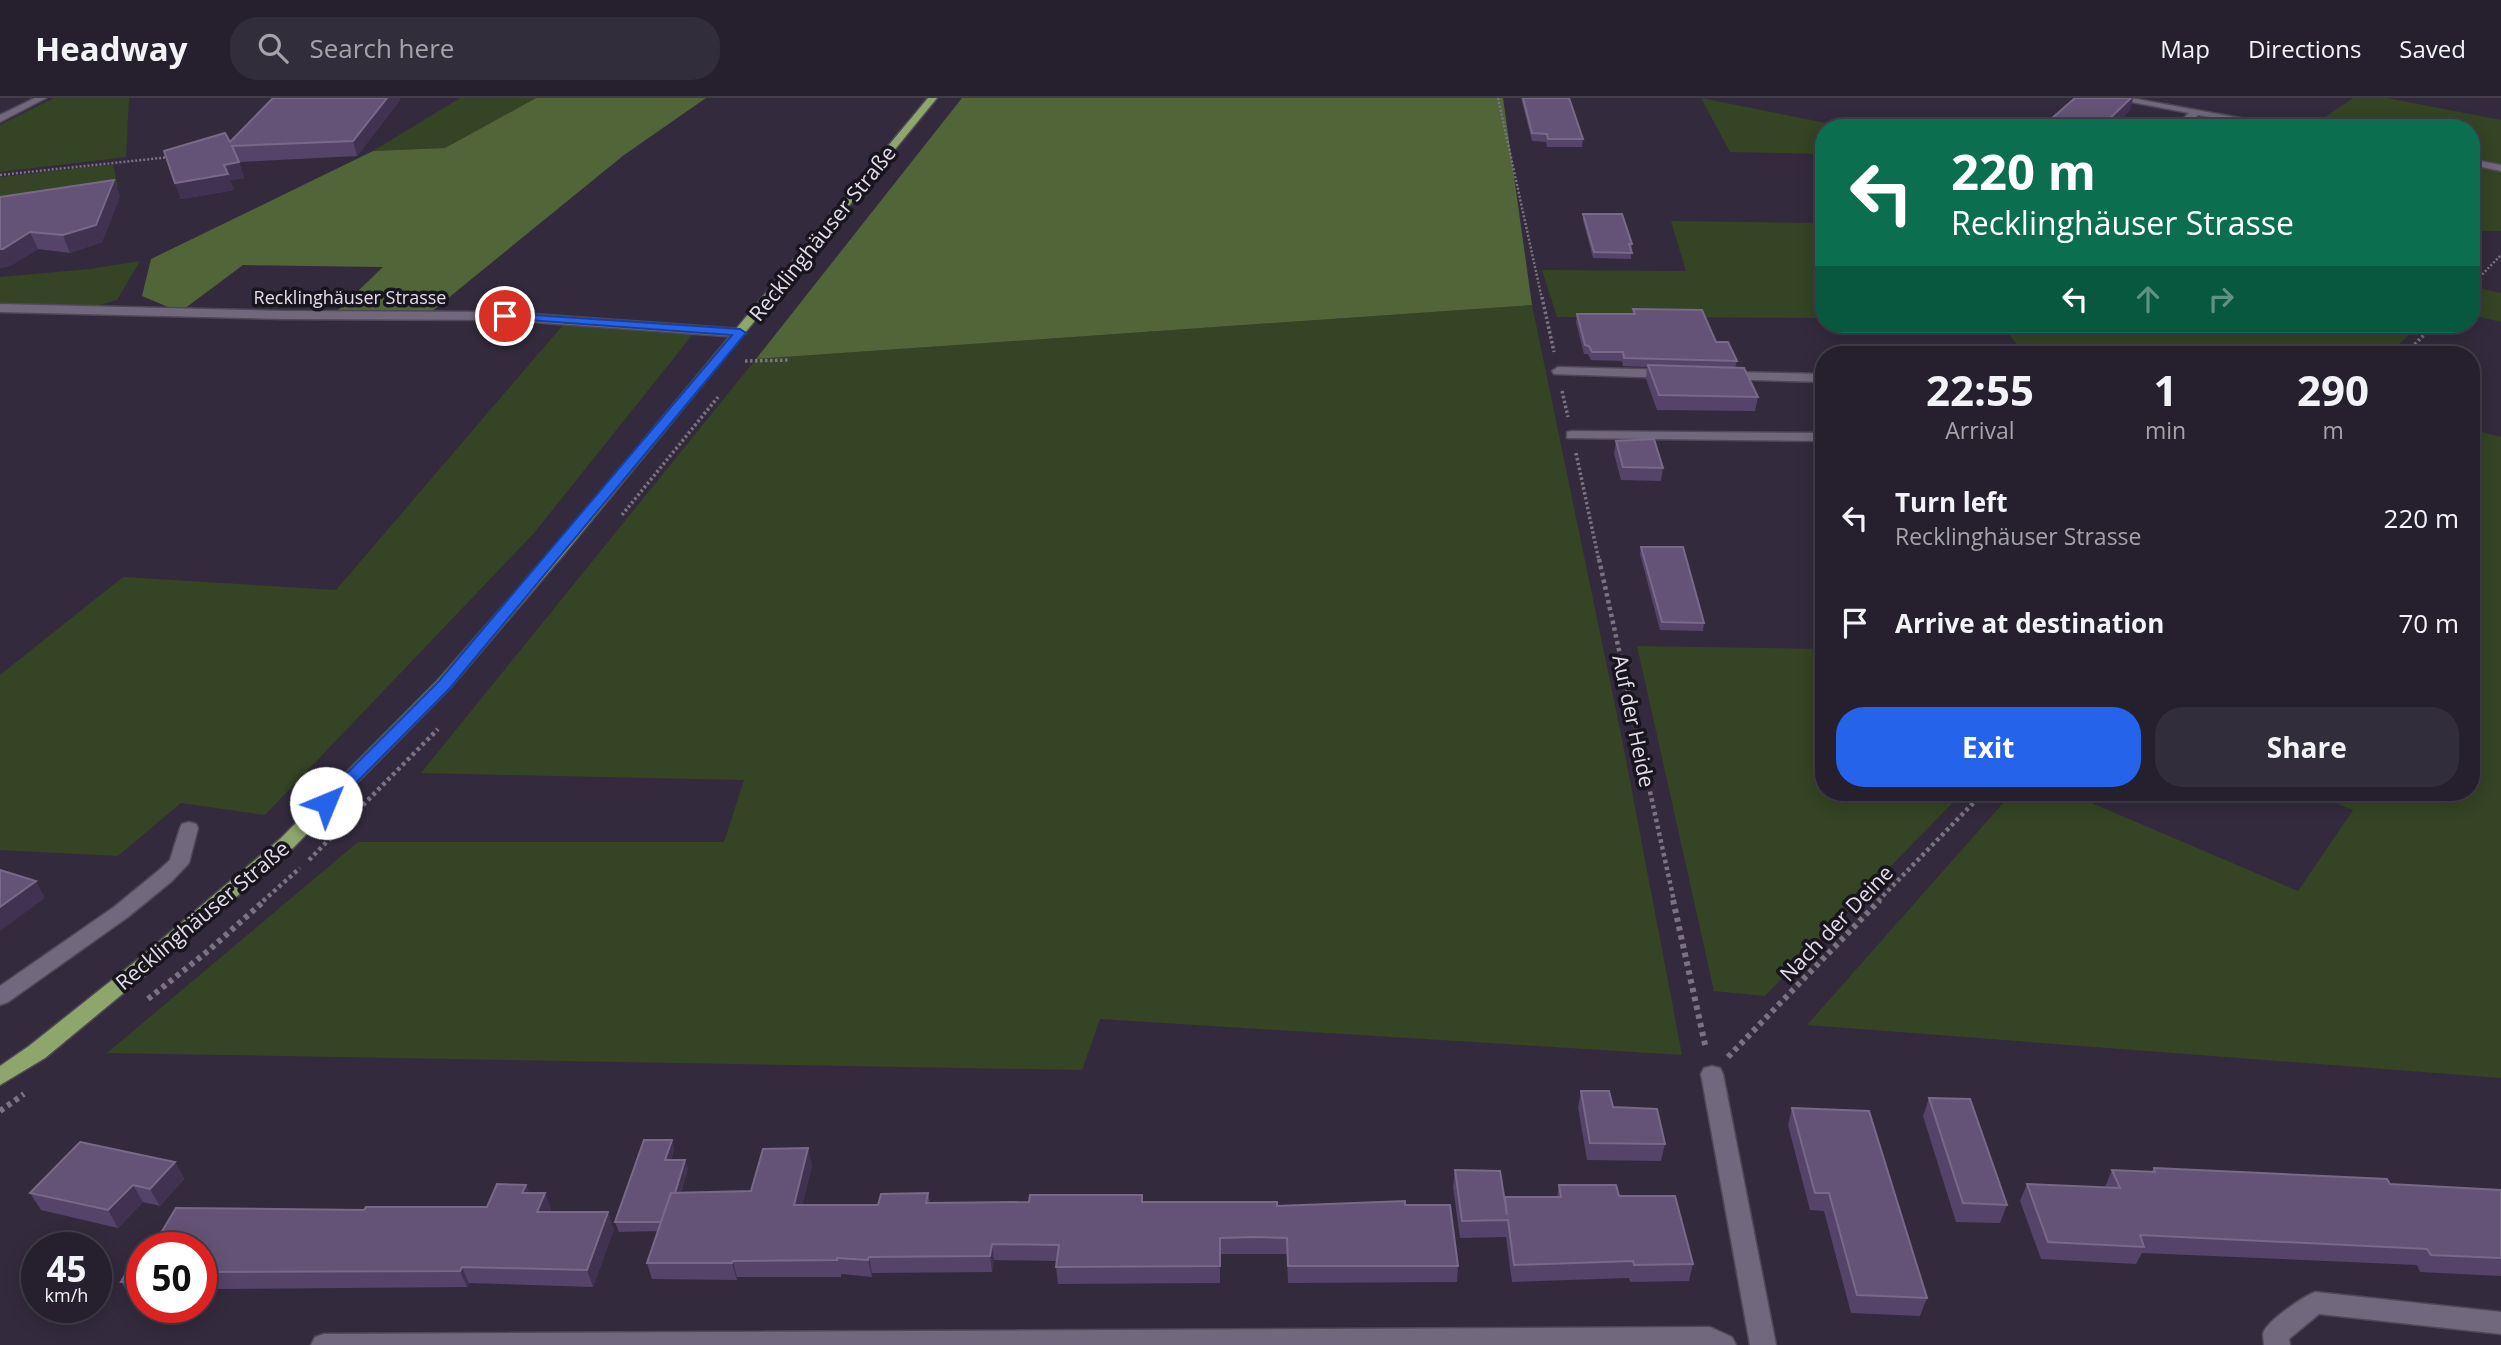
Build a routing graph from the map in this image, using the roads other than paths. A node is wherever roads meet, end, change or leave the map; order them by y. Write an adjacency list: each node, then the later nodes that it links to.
1 (42, 98): 5 (street)
2 (933, 98): 11 (main road, Recklinghäuser Straße)
3 (2115, 98): 4 (street)
4 (2196, 112): 6 (street); 7 (street)
5 (0, 119)
6 (2188, 119)
7 (2236, 119)
8 (2480, 164): 9 (street)
9 (2501, 168)
10 (0, 308): 11 (street, Recklinghäuser Strasse)
11 (740, 333): 21 (main road, Recklinghäuser Straße)
12 (1558, 371): 13 (street)
13 (1684, 375)
14 (1712, 375): 15 (street)
15 (1815, 378)
16 (1572, 435): 17 (street)
17 (1815, 437)
18 (189, 828): 19 (street)
19 (0, 997)
20 (1712, 1074): 27 (street)
21 (0, 1077)
22 (2501, 1323): 28 (street)
23 (1436, 1342): 24 (street); 26 (street)
24 (645, 1344): 25 (street)
25 (324, 1345)
26 (1723, 1345)
27 (1763, 1345)
28 (2277, 1345)

